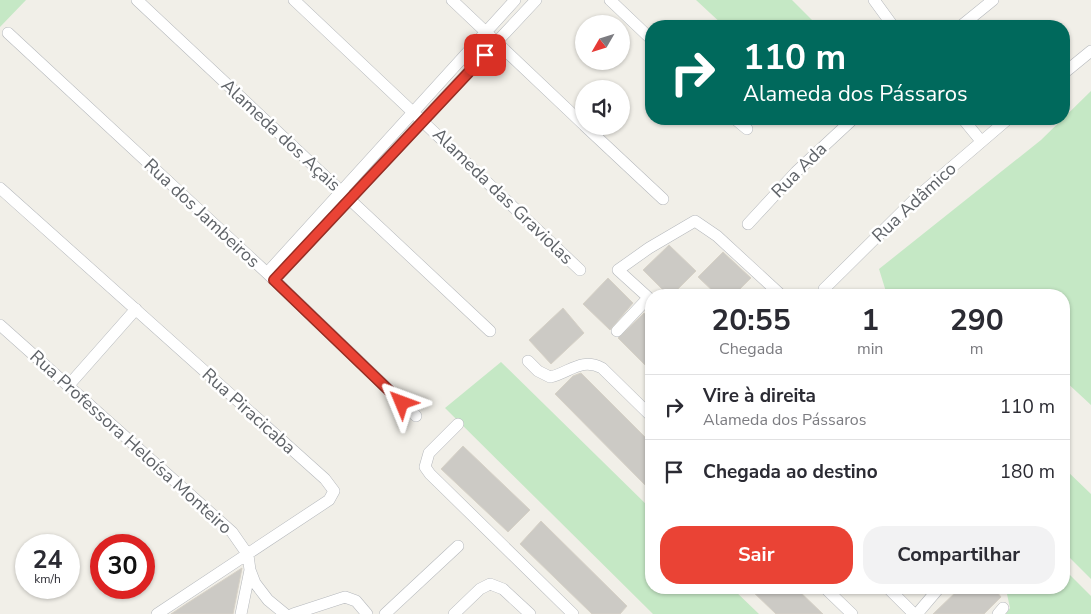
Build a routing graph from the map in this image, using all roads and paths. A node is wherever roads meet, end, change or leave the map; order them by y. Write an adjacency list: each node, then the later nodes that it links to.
1 (137, 0): 28 (street, Alameda dos Açais)
2 (294, 0): 17 (street, Alameda das Graviolas)
3 (452, 0): 12 (street)
4 (515, 0): 12 (street)
5 (536, 0): 14 (street)
6 (610, 0): 13 (street)
7 (874, 0): 9 (street)
8 (993, 0): 10 (street)
9 (889, 20)
10 (968, 20)
11 (8, 32): 33 (street, Rua dos Jambeiros)
12 (486, 32): 14 (street); 17 (street)
13 (645, 33)
14 (497, 43): 18 (street); 19 (street)
15 (1091, 50): 16 (street)
16 (1070, 68)
17 (413, 111): 19 (street, Alameda das Graviolas); 28 (street)
18 (575, 117)
19 (423, 121): 29 (street); 32 (street, Alameda das Graviolas)
20 (742, 125): 24 (street)
21 (847, 125): 31 (street, Rua Ada)
22 (968, 125): 26 (street)
23 (1001, 125): 26 (street, Rua Adâmico)
24 (747, 129)
25 (594, 135): 30 (street)
26 (981, 141): 35 (street, Rua Adâmico)
27 (0, 188): 38 (street, Rua Piracicaba)
28 (341, 190): 29 (street, Alameda dos Açais); 33 (street)
29 (351, 199): 33 (street); 41 (street, Alameda dos Açais)
30 (663, 200)
31 (748, 224)
32 (580, 270)
33 (270, 276): 45 (street, Rua dos Jambeiros)
34 (774, 289): 36 (street)
35 (824, 289)
36 (645, 294)
37 (645, 304): 40 (street)
38 (136, 309): 43 (street); 48 (street, Rua Piracicaba)
39 (0, 325): 43 (street, Rua Professora Heloísa Monteiro)
40 (617, 330)
41 (490, 332)
42 (528, 361): 44 (street)
43 (68, 386): 48 (street, Rua Professora Heloísa Monteiro)
44 (645, 410)
45 (416, 416)
46 (458, 424): 61 (street)
47 (458, 546): 58 (street)
48 (248, 554): 49 (street); 53 (street, Rua Piracicaba)
49 (250, 570): 54 (street); 55 (street)
50 (831, 594): 62 (street)
51 (894, 594): 63 (street)
52 (933, 594): 63 (street)
53 (157, 614)
54 (241, 614)
55 (285, 614)
56 (293, 614): 57 (street)
57 (367, 614)
58 (385, 614)
59 (454, 614): 60 (street)
60 (530, 614)
61 (573, 614)
62 (852, 614)
63 (915, 614)

